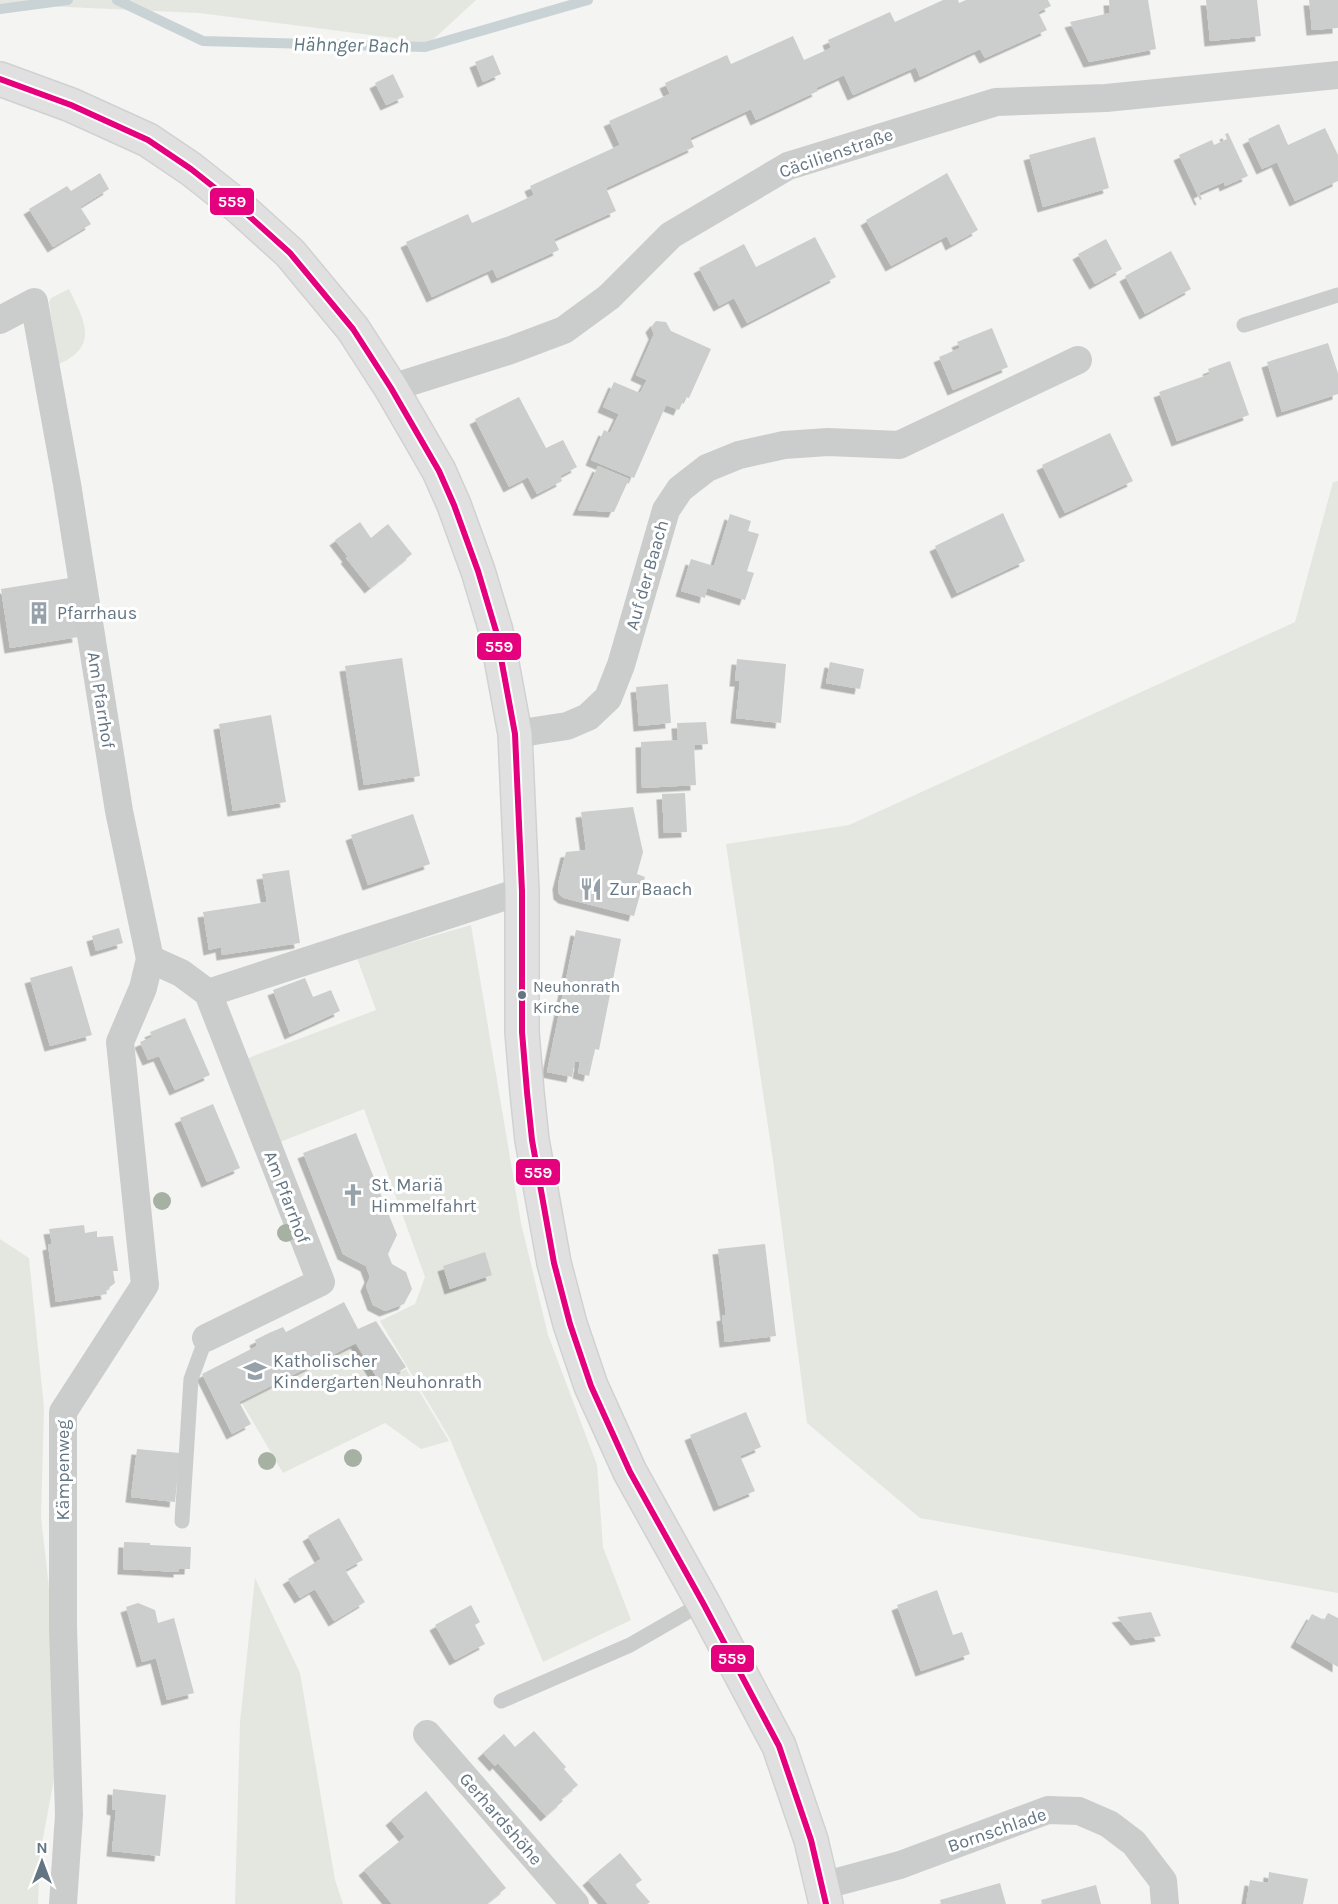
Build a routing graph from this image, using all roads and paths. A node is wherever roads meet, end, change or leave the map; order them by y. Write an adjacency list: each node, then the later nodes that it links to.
1 (1338, 75): 7 (street, Cäcilienstraße)
2 (0, 80): 7 (street)
3 (1338, 295): 5 (lane)
4 (0, 320): 10 (street, Am Pfarrhof)
5 (1244, 325)
6 (1078, 360): 8 (street, Auf der Baach)
7 (391, 388): 8 (street)
8 (515, 734): 9 (street)
9 (522, 891): 11 (street); 14 (street)
10 (150, 959): 11 (street); 18 (street, Kämpenweg)
11 (208, 993): 12 (street, Am Pfarrhof)
12 (206, 1338): 13 (lane)
13 (182, 1521)
14 (704, 1604): 15 (lane); 17 (street)
15 (501, 1701)
16 (427, 1734): 19 (street, Gerhardshöhe)
17 (824, 1895): 20 (street, Bornschlade)
18 (63, 1904)
19 (575, 1904)
20 (1165, 1904)

